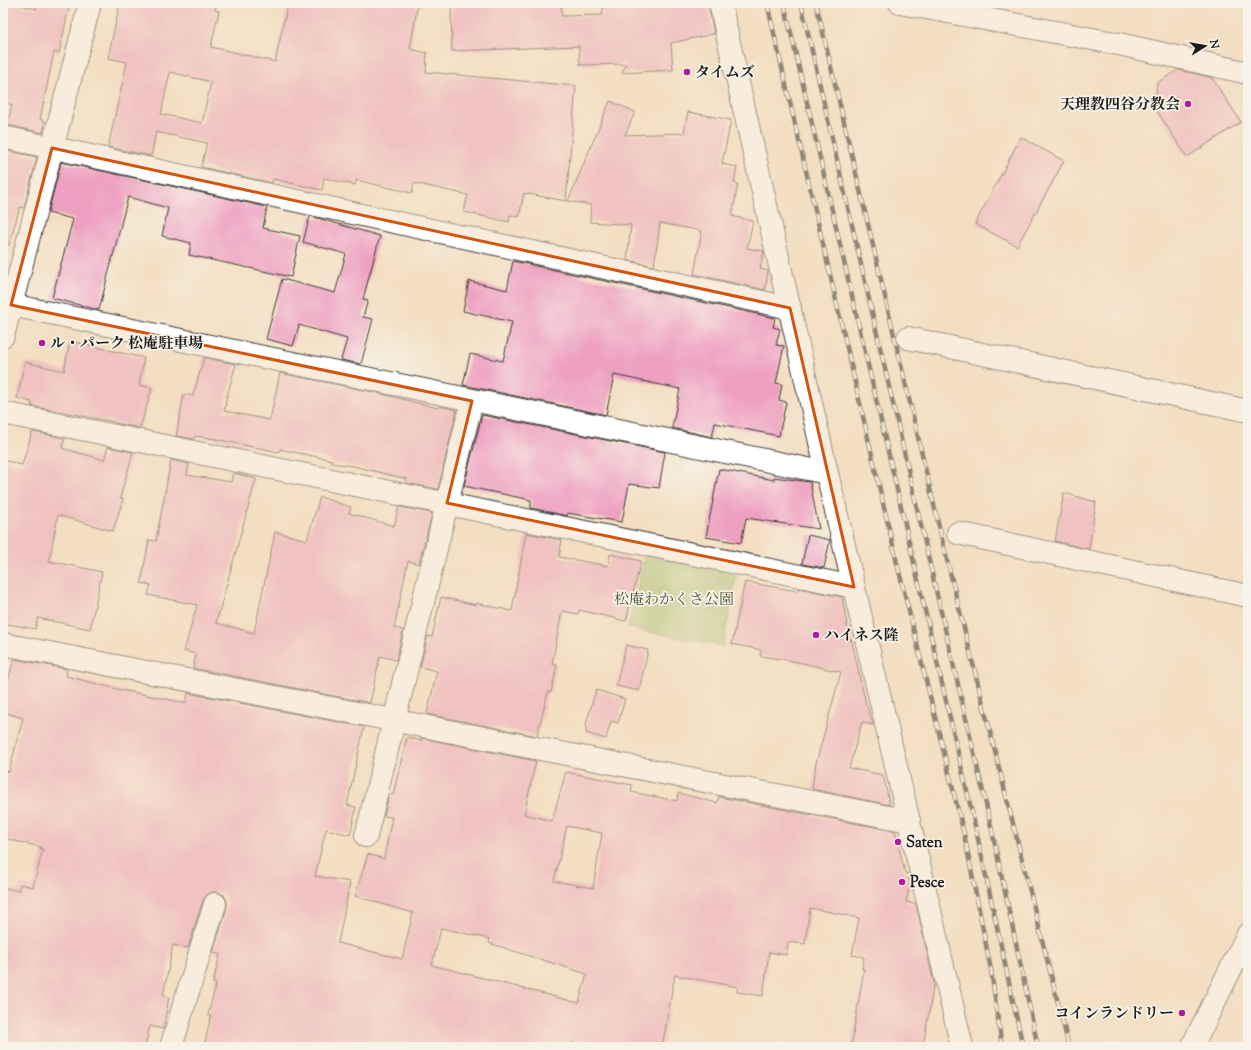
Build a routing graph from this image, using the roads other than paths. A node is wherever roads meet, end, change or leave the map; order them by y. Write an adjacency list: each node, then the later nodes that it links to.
1 (90, 3): 7 (street)
2 (720, 3): 8 (street)
3 (900, 3): 4 (street)
4 (990, 11): 5 (street)
5 (1248, 73)
6 (3, 137): 7 (street)
7 (52, 148): 8 (street); 9 (street)
8 (790, 308): 14 (street)
9 (6, 318): 11 (street)
10 (908, 338): 12 (street)
11 (472, 401): 14 (street); 15 (street)
12 (1248, 411)
13 (3, 413): 15 (street)
14 (827, 473): 17 (street)
15 (447, 503): 17 (street); 20 (street)
16 (958, 533): 18 (street)
17 (854, 586): 21 (street)
18 (1248, 596)
19 (3, 644): 20 (street)
20 (394, 721): 21 (street); 22 (street)
21 (909, 821): 26 (street)
22 (366, 836)
23 (215, 904): 25 (street)
24 (1248, 934): 27 (street)
25 (171, 1047)
26 (962, 1047)
27 (1192, 1047)

